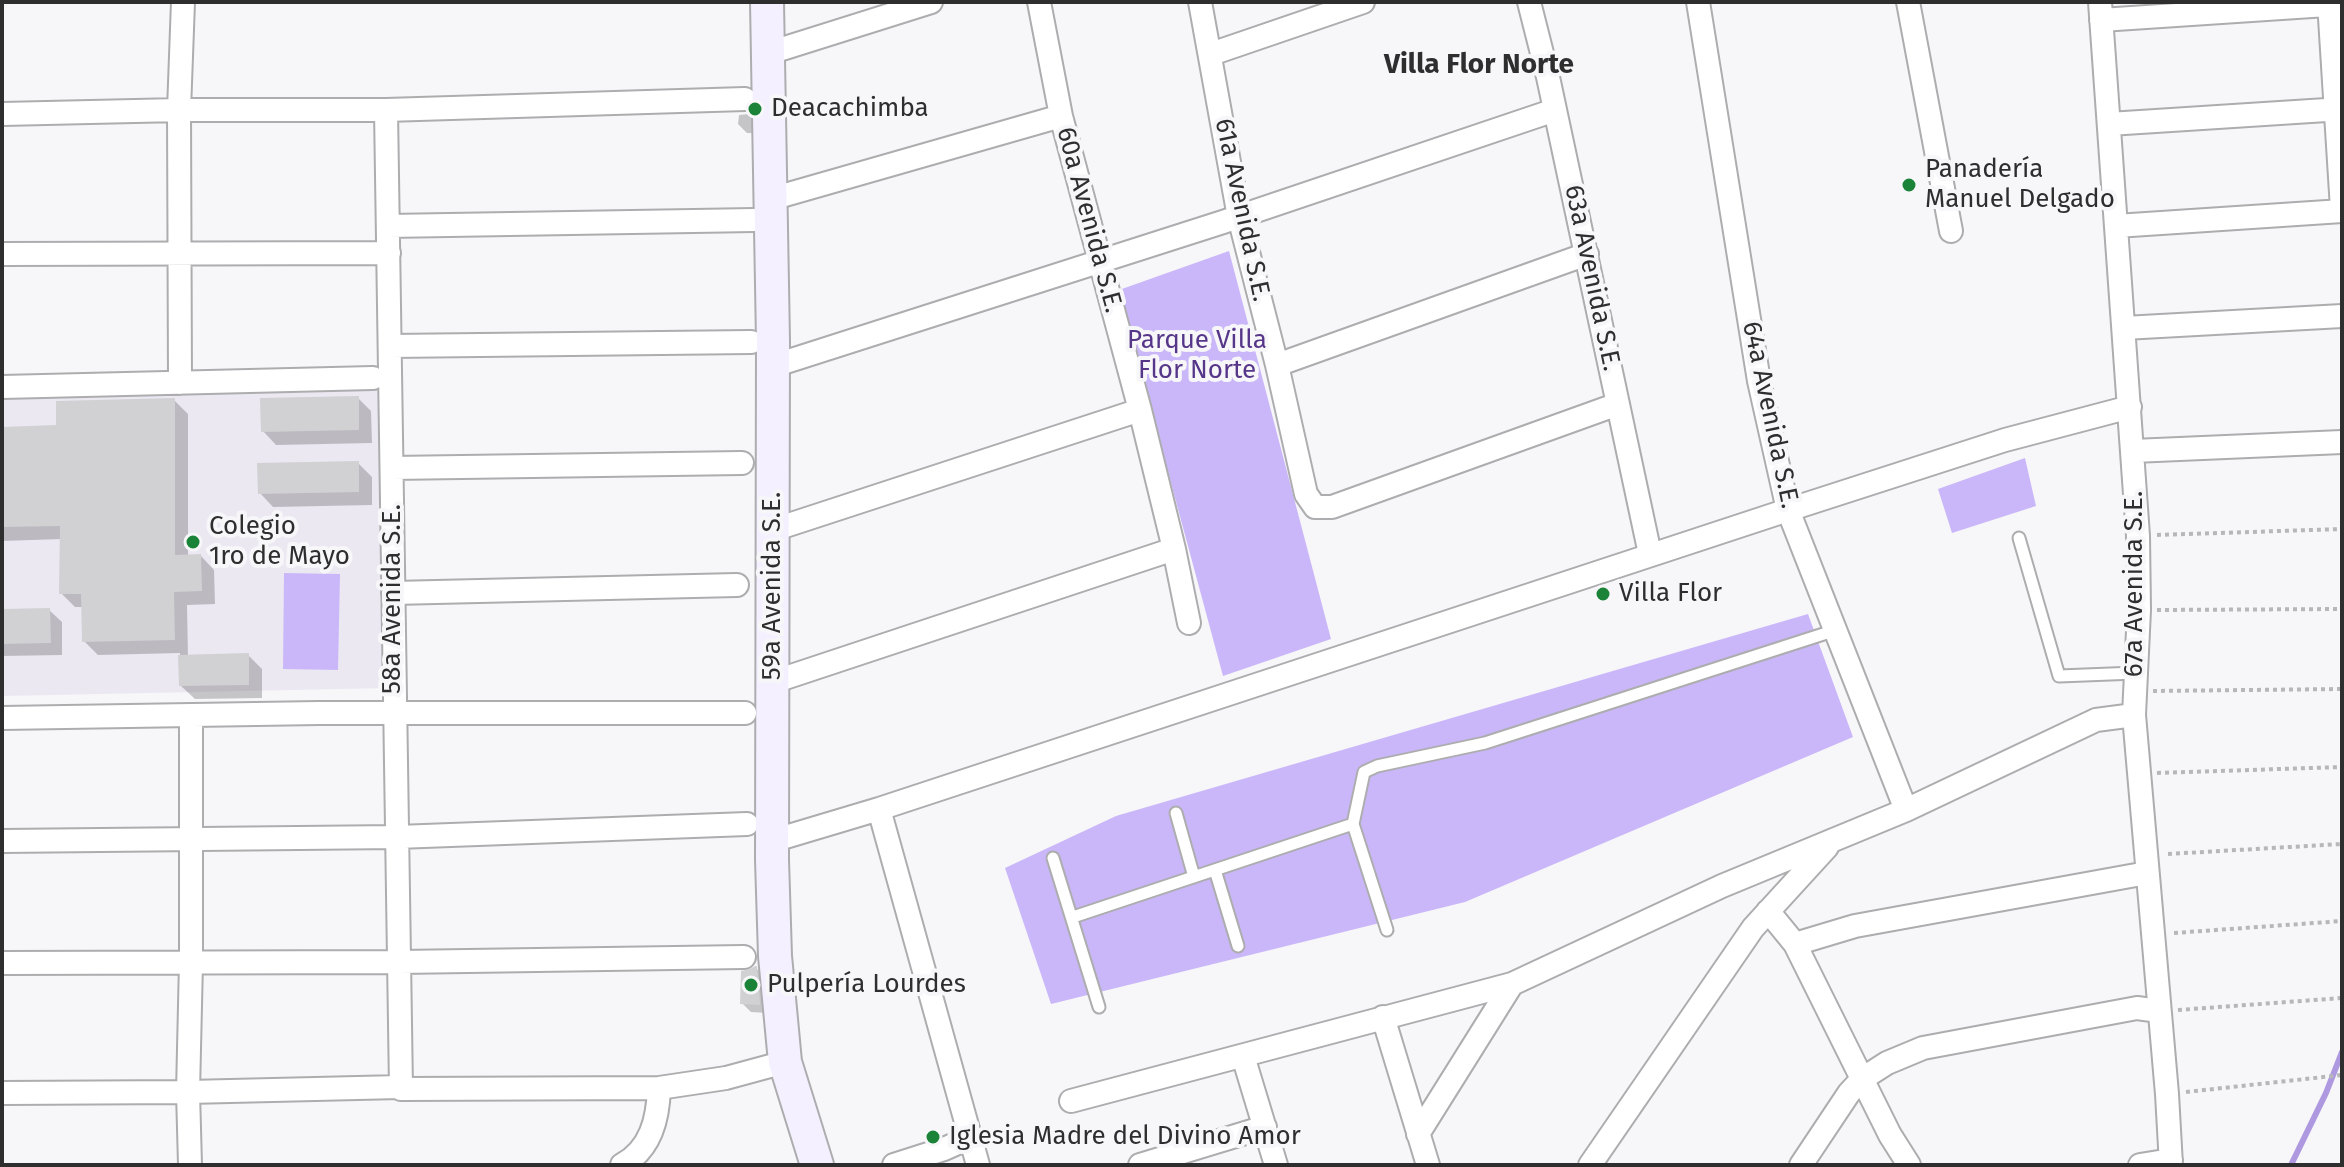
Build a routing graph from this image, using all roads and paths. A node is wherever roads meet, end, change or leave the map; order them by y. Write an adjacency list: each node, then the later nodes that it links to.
1 (183, 2): 16 (street)
2 (767, 2): 12 (street, 59a Avenida S.E.)
3 (931, 2): 12 (street)
4 (1039, 2): 20 (street, 60a Avenida S.E.)
5 (1200, 2): 13 (street, 61a Avenida S.E.)
6 (1363, 2): 13 (street)
7 (1529, 2): 18 (street, 63a Avenida S.E.)
8 (1698, 2): 49 (street, 64a Avenida S.E.)
9 (1908, 2): 27 (street)
10 (2333, 4): 11 (street); 15 (street)
11 (2101, 11): 21 (street, 67a Avenida S.E.)
12 (769, 53): 22 (street, 59a Avenida S.E.)
13 (1211, 54): 24 (street, 61a Avenida S.E.)
14 (745, 99): 17 (street)
15 (2339, 109): 21 (street); 23 (street)
16 (179, 110): 17 (street); 19 (street); 28 (street)
17 (386, 110): 25 (street, 58a Avenida S.E.)
18 (1555, 110): 24 (street); 31 (street, 63a Avenida S.E.)
19 (2, 114)
20 (1061, 116): 22 (street); 32 (street, 60a Avenida S.E.)
21 (2109, 124): 26 (street, 67a Avenida S.E.)
22 (762, 209): 25 (street); 38 (street, 59a Avenida S.E.)
23 (2342, 210): 26 (street)
24 (1239, 217): 32 (street); 37 (street, 61a Avenida S.E.)
25 (388, 226): 29 (street, 58a Avenida S.E.)
26 (2116, 226): 34 (street, 67a Avenida S.E.)
27 (1951, 231)
28 (180, 253): 29 (street); 30 (street); 40 (street)
29 (389, 253): 36 (street, 58a Avenida S.E.)
30 (2, 254)
31 (1587, 254): 37 (street); 42 (street, 63a Avenida S.E.)
32 (1099, 263): 38 (street); 44 (street, 60a Avenida S.E.)
33 (2342, 316): 34 (street)
34 (2124, 328): 43 (street, 67a Avenida S.E.)
35 (751, 342): 36 (street)
36 (390, 346): 48 (street, 58a Avenida S.E.)
37 (1277, 365): 42 (street, 61a Avenida S.E.)
38 (773, 366): 51 (street, 59a Avenida S.E.)
39 (373, 378): 40 (street)
40 (180, 383): 41 (street)
41 (2, 387)
42 (1618, 404): 55 (street, 63a Avenida S.E.)
43 (2130, 407): 46 (street, 67a Avenida S.E.); 49 (street)
44 (1140, 410): 51 (street); 54 (street, 60a Avenida S.E.)
45 (2342, 442): 46 (street)
46 (2133, 451): 52 (street, 67a Avenida S.E.)
47 (742, 463): 48 (street)
48 (392, 468): 57 (street, 58a Avenida S.E.)
49 (1788, 510): 55 (street); 61 (street, 64a Avenida S.E.)
50 (2342, 529): 52 (path)
51 (773, 530): 62 (street, 59a Avenida S.E.)
52 (2138, 536): 59 (street, 67a Avenida S.E.)
53 (2019, 538): 63 (lane)
54 (1174, 549): 60 (street, 60a Avenida S.E.); 62 (street)
55 (1650, 554): 72 (street)
56 (737, 585): 57 (street)
57 (393, 593): 66 (street, 58a Avenida S.E.)
58 (2342, 609): 59 (path)
59 (2139, 610): 63 (street, 67a Avenida S.E.)
60 (1189, 623)
61 (1836, 630): 73 (street, 64a Avenida S.E.); 75 (lane)
62 (773, 682): 76 (street, 59a Avenida S.E.)
63 (2135, 682): 64 (path); 67 (street, 67a Avenida S.E.)
64 (2342, 689)
65 (745, 713): 66 (street)
66 (394, 714): 68 (street); 77 (street, 58a Avenida S.E.)
67 (2134, 715): 71 (street, 67a Avenida S.E.); 73 (street)
68 (191, 716): 69 (street); 78 (street)
69 (2, 718)
70 (2342, 767): 71 (path)
71 (2139, 774): 83 (street, 67a Avenida S.E.)
72 (879, 809): 76 (street); 114 (street)
73 (1906, 810): 80 (street)
74 (1176, 813): 85 (lane)
75 (1353, 824): 84 (lane); 89 (lane)
76 (760, 833): 77 (street); 103 (street, 59a Avenida S.E.)
77 (397, 837): 78 (street); 95 (street, 58a Avenida S.E.)
78 (192, 839): 79 (street); 94 (street)
79 (2, 841)
80 (1830, 843): 86 (street); 97 (street)
81 (2342, 844): 83 (path)
82 (1053, 858): 87 (lane)
83 (2146, 864): 90 (street, 67a Avenida S.E.); 91 (street)
84 (1215, 870): 85 (lane); 92 (lane)
85 (1194, 877): 87 (lane)
86 (1768, 911): 91 (street); 115 (street)
87 (1073, 917): 99 (lane)
88 (2342, 921): 90 (path)
89 (1387, 930)
90 (2152, 934): 100 (street, 67a Avenida S.E.)
91 (1795, 944): 105 (street)
92 (1238, 946)
93 (744, 957): 95 (street)
94 (191, 962): 95 (street); 96 (street); 108 (street)
95 (399, 962): 107 (street, 58a Avenida S.E.)
96 (2, 963)
97 (1512, 984): 101 (street); 113 (street)
98 (2342, 998): 100 (path)
99 (1099, 1007)
100 (2159, 1011): 105 (street); 110 (street, 67a Avenida S.E.)
101 (1383, 1017): 102 (street); 113 (street)
102 (1243, 1056): 111 (street); 112 (street)
103 (785, 1062): 106 (street); 119 (street, 59a Avenida S.E.)
104 (2342, 1075): 110 (path)
105 (1862, 1079): 125 (street); 126 (street)
106 (659, 1088): 107 (street); 118 (street)
107 (401, 1089): 108 (street)
108 (188, 1092): 109 (street); 117 (street)
109 (2, 1093)
110 (2167, 1094): 116 (street, 67a Avenida S.E.)
111 (1071, 1101)
112 (1265, 1127): 122 (street); 123 (street)
113 (1418, 1134): 124 (street)
114 (971, 1137): 120 (street); 121 (street)
115 (1599, 1162)
116 (2171, 1162): 127 (street)
117 (190, 1165)
118 (622, 1165)
119 (817, 1165)
120 (894, 1165)
121 (978, 1165)
122 (1140, 1165)
123 (1276, 1165)
124 (1428, 1165)
125 (1801, 1165)
126 (1909, 1165)
127 (2140, 1165)

